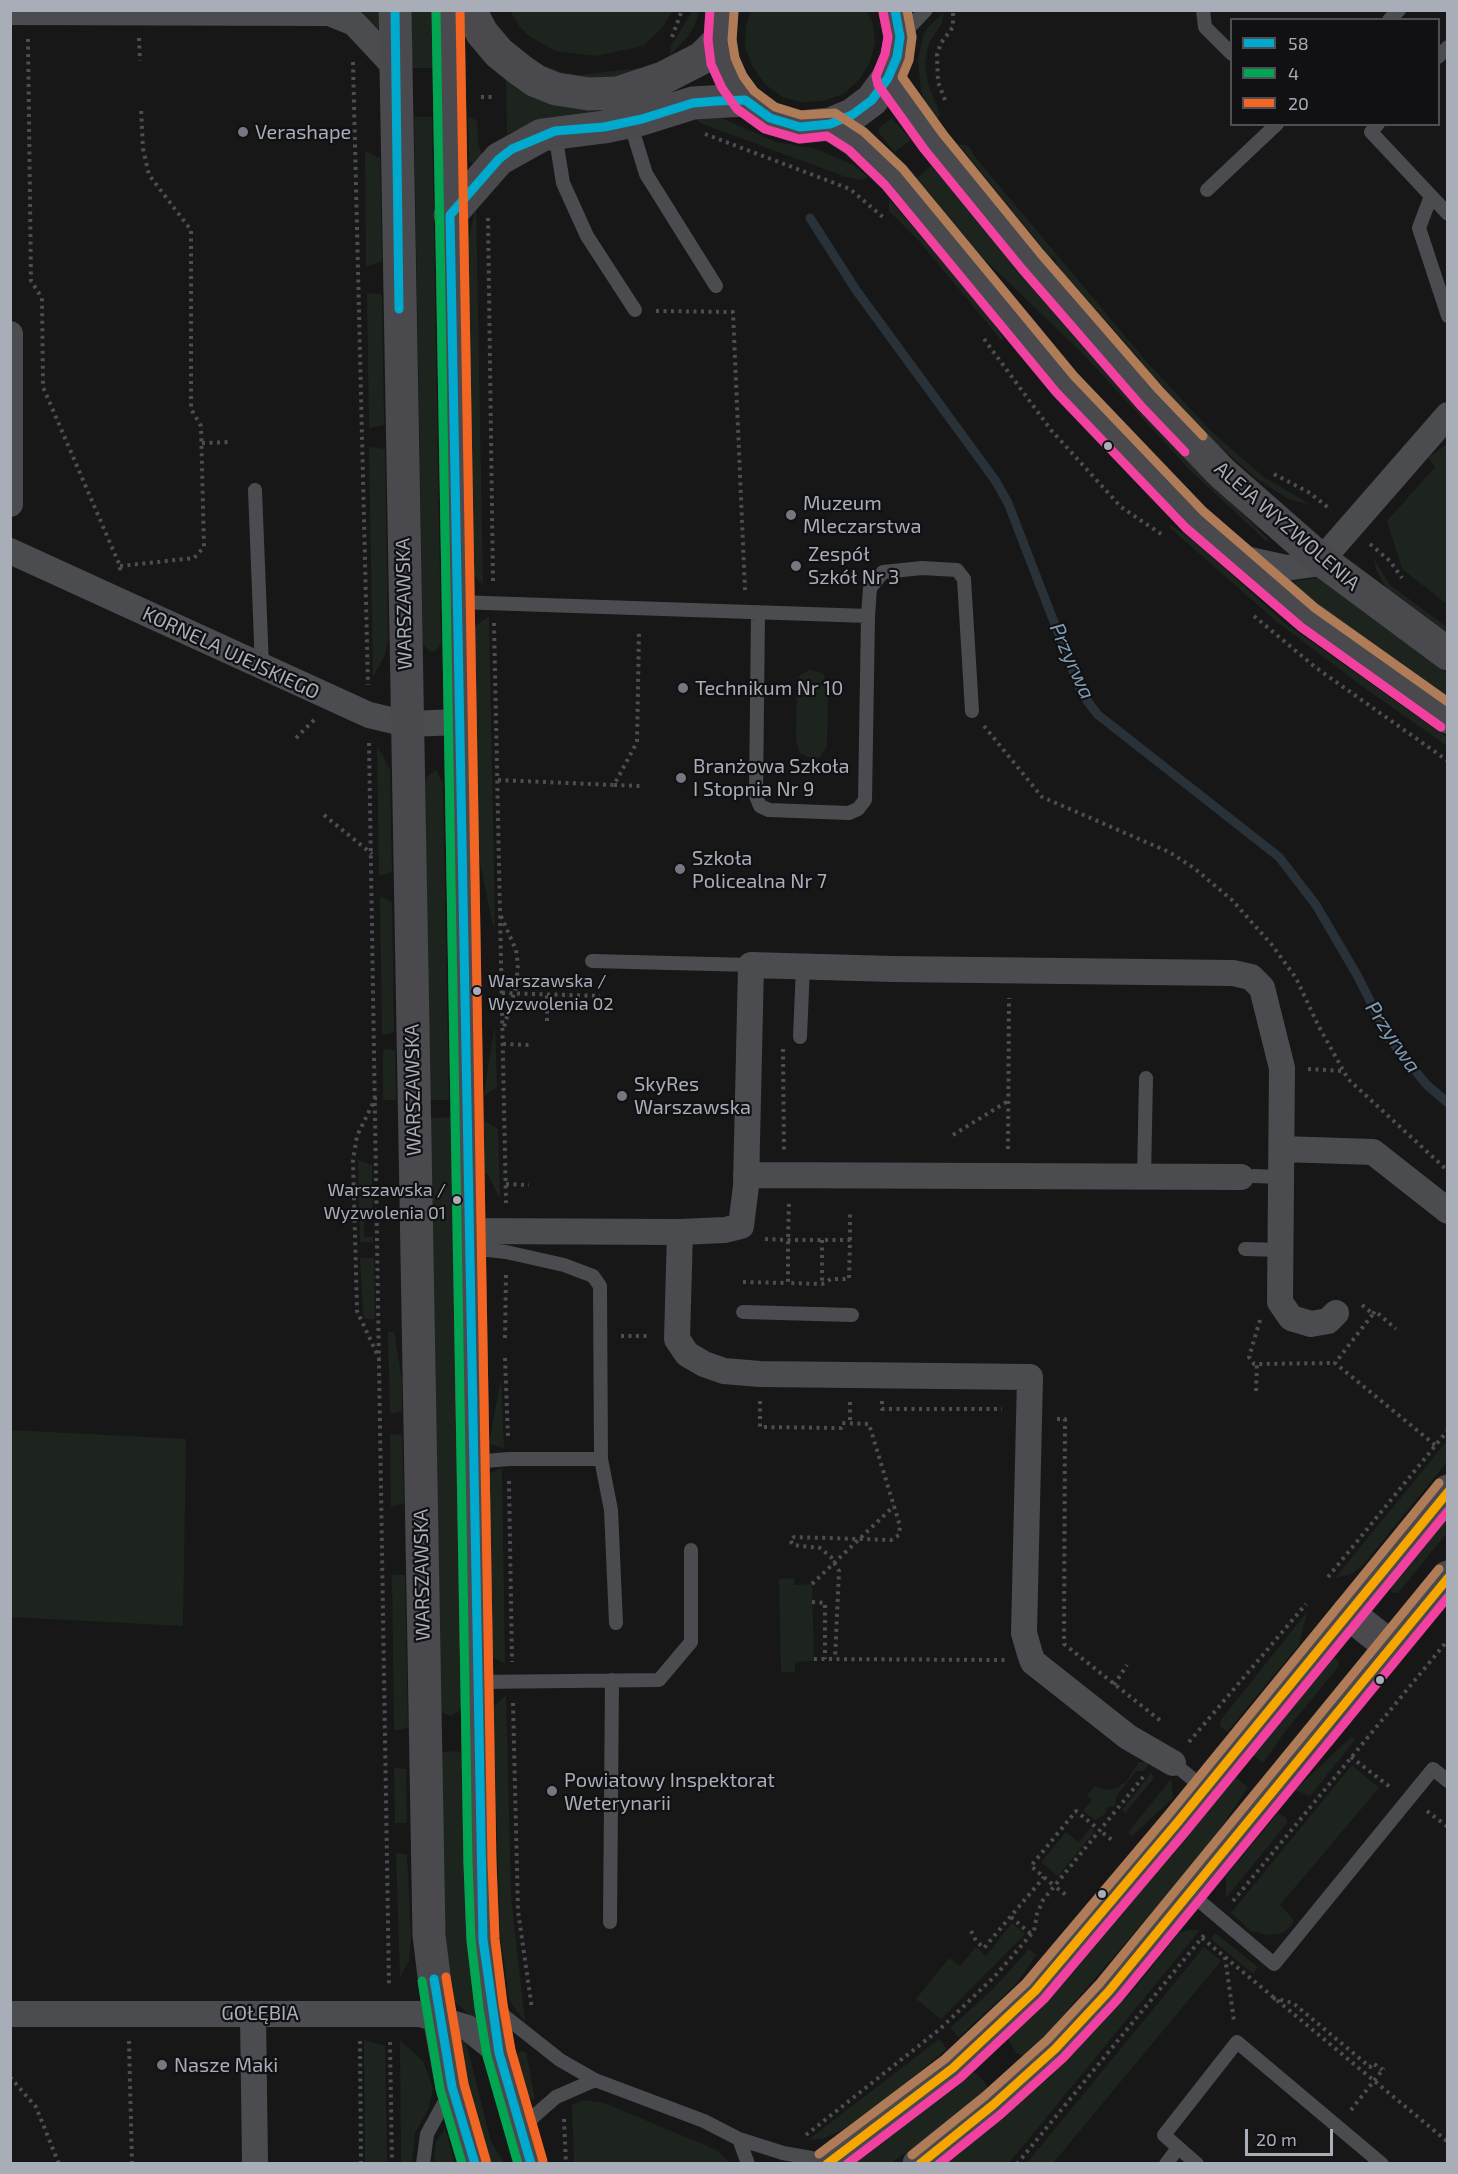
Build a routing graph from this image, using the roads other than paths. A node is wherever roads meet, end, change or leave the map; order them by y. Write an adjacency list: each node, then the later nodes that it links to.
1 (395, 10): 10 (main road, WARSZAWSKA)
2 (448, 10): 21 (main road)
3 (470, 10): 8 (main road)
4 (926, 10): 7 (lane)
5 (1203, 10): 9 (lane)
6 (10, 12): 10 (street)
7 (898, 24): 11 (main road)
8 (721, 25): 12 (main road)
9 (1230, 52)
10 (396, 68): 40 (main road, WARSZAWSKA)
11 (888, 78): 14 (main road); 31 (main road, ALEJA WYZWOLENIA)
12 (745, 100): 13 (main road); 14 (main road)
13 (630, 122): 17 (main road); 22 (lane)
14 (830, 124): 30 (main road)
15 (1275, 126): 18 (lane)
16 (1376, 126): 19 (lane)
17 (555, 131): 21 (main road); 23 (lane)
18 (1207, 190)
19 (1431, 196): 20 (lane); 24 (lane)
20 (1448, 214)
21 (450, 215): 32 (main road)
22 (716, 286)
23 (635, 310)
24 (1448, 316)
25 (10, 334): 28 (street)
26 (1448, 415): 31 (street)
27 (255, 490): 36 (lane)
28 (10, 504)
29 (10, 551): 36 (street, KORNELA UJEJSKIEGO)
30 (1234, 556): 31 (street); 38 (main road)
31 (1320, 559): 35 (main road, ALEJA WYZWOLENIA)
32 (458, 602): 33 (lane); 39 (main road)
33 (752, 612): 34 (lane); 34 (lane)
34 (868, 616): 37 (lane)
35 (1448, 654)
36 (262, 667): 40 (street, KORNELA UJEJSKIEGO)
37 (972, 711)
38 (1448, 717)
39 (460, 722): 40 (street, KORNELA UJEJSKIEGO); 53 (main road)
40 (406, 724): 70 (main road, WARSZAWSKA)
41 (592, 961): 42 (lane)
42 (751, 965): 43 (street); 47 (street)
43 (803, 966): 44 (lane); 46 (street)
44 (800, 1037)
45 (1146, 1078): 48 (lane)
46 (1282, 1149): 50 (street); 51 (street)
47 (747, 1175): 48 (street); 52 (street)
48 (1144, 1177): 49 (street)
49 (1247, 1177): 50 (lane)
50 (1282, 1177): 56 (street)
51 (1448, 1212)
52 (680, 1232): 54 (street); 72 (street)
53 (468, 1240): 54 (street); 61 (main road)
54 (506, 1242): 60 (lane)
55 (1245, 1249): 56 (lane)
56 (1281, 1250): 57 (street)
57 (1347, 1307)
58 (743, 1312): 59 (lane)
59 (852, 1315)
60 (602, 1459): 61 (lane); 66 (lane)
61 (472, 1462): 69 (main road)
62 (1448, 1491): 65 (main road)
63 (691, 1550): 68 (lane)
64 (1448, 1577): 67 (main road)
65 (1348, 1613): 67 (main road); 74 (main road)
66 (616, 1623)
67 (1391, 1647): 75 (main road)
68 (612, 1680): 69 (lane); 76 (lane)
69 (477, 1682): 71 (main road)
70 (424, 1730): 71 (main road); 80 (main road, WARSZAWSKA)
71 (477, 1730): 77 (main road)
72 (1167, 1760): 74 (lane)
73 (1448, 1781): 75 (lane)
74 (1205, 1789): 81 (main road)
75 (1190, 1893): 85 (main road)
76 (610, 1922)
77 (491, 2006): 82 (main road); 83 (lane)
78 (10, 2014): 79 (street, GOŁĘBIA)
79 (254, 2014): 80 (street, GOŁĘBIA); 90 (street)
80 (439, 2017): 82 (street, GOŁĘBIA); 84 (main road, WARSZAWSKA)
81 (977, 2048): 85 (main road); 89 (main road)
82 (499, 2053): 88 (main road)
83 (595, 2080): 86 (lane); 88 (lane)
84 (452, 2086): 91 (lane); 92 (main road, WARSZAWSKA)
85 (1013, 2087): 94 (main road)
86 (739, 2139): 89 (lane); 93 (lane)
87 (1178, 2148): 95 (lane); 96 (lane); 97 (lane)
88 (527, 2152)
89 (828, 2162)
90 (255, 2163)
91 (423, 2163)
92 (475, 2163)
93 (748, 2163)
94 (919, 2163)
95 (1166, 2163)
96 (1197, 2163)
97 (1382, 2163)

